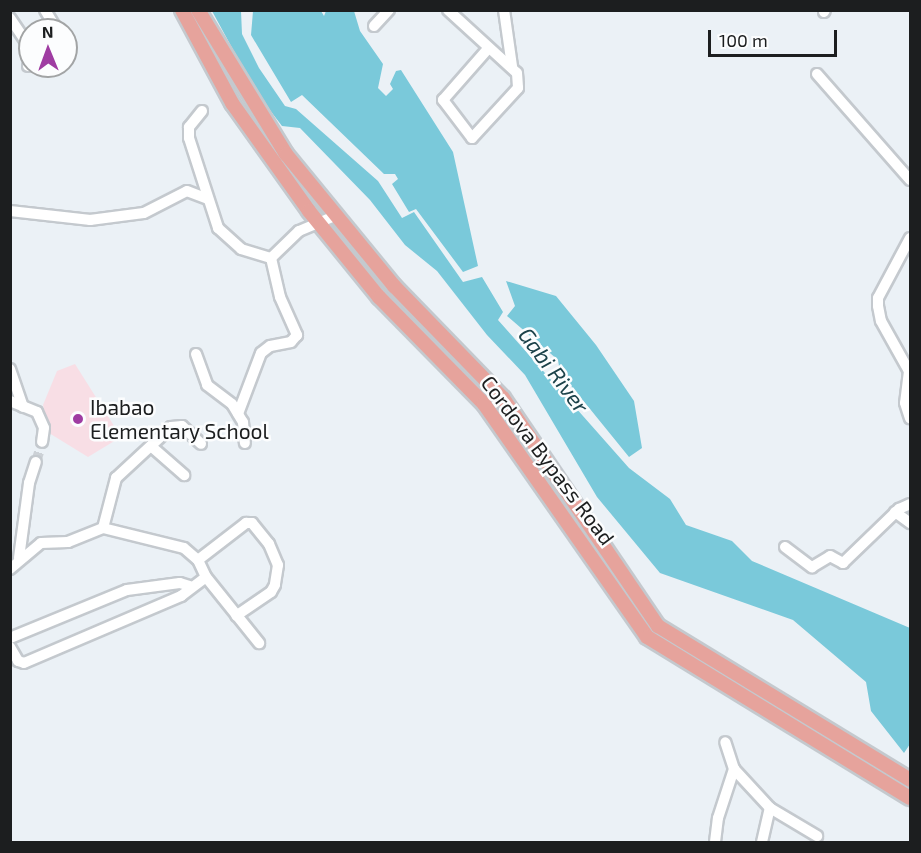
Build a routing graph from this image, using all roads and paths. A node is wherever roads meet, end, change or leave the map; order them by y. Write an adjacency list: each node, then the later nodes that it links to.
1 (182, 10): 15 (main road, Cordova Bypass Road)
2 (198, 10): 14 (main road, Cordova Bypass Road)
3 (389, 10): 6 (street)
4 (448, 10): 7 (street)
5 (504, 10): 8 (street)
6 (374, 26)
7 (487, 50): 8 (street); 8 (street)
8 (512, 66)
9 (818, 74): 11 (street)
10 (202, 111): 12 (street)
11 (910, 180)
12 (208, 199): 13 (street); 17 (street)
13 (10, 211)
14 (337, 215): 15 (street); 45 (main road, Cordova Bypass Road)
15 (318, 223): 17 (street); 46 (main road, Cordova Bypass Road)
16 (910, 238): 22 (street)
17 (271, 258): 21 (street)
18 (196, 354): 21 (street)
19 (10, 369): 20 (street)
20 (15, 405): 23 (street)
21 (238, 414): 24 (street)
22 (910, 418)
23 (42, 442)
24 (245, 443)
25 (201, 444): 26 (street)
26 (152, 447): 28 (street); 32 (street)
27 (36, 462): 34 (street)
28 (184, 475)
29 (910, 504): 30 (street)
30 (895, 512): 31 (street); 33 (street)
31 (910, 524)
32 (103, 528): 34 (street); 35 (street)
33 (785, 546)
34 (19, 558): 36 (street)
35 (198, 560): 37 (street); 39 (street)
36 (10, 569)
37 (206, 577): 38 (street); 39 (street)
38 (190, 586): 40 (street); 42 (street)
39 (236, 616): 41 (street)
40 (10, 638)
41 (259, 643)
42 (10, 647)
43 (724, 742): 44 (street)
44 (734, 769): 47 (street); 49 (street)
45 (910, 780)
46 (910, 798)
47 (770, 808): 48 (street); 50 (street)
48 (817, 836)
49 (715, 843)
50 (762, 843)

